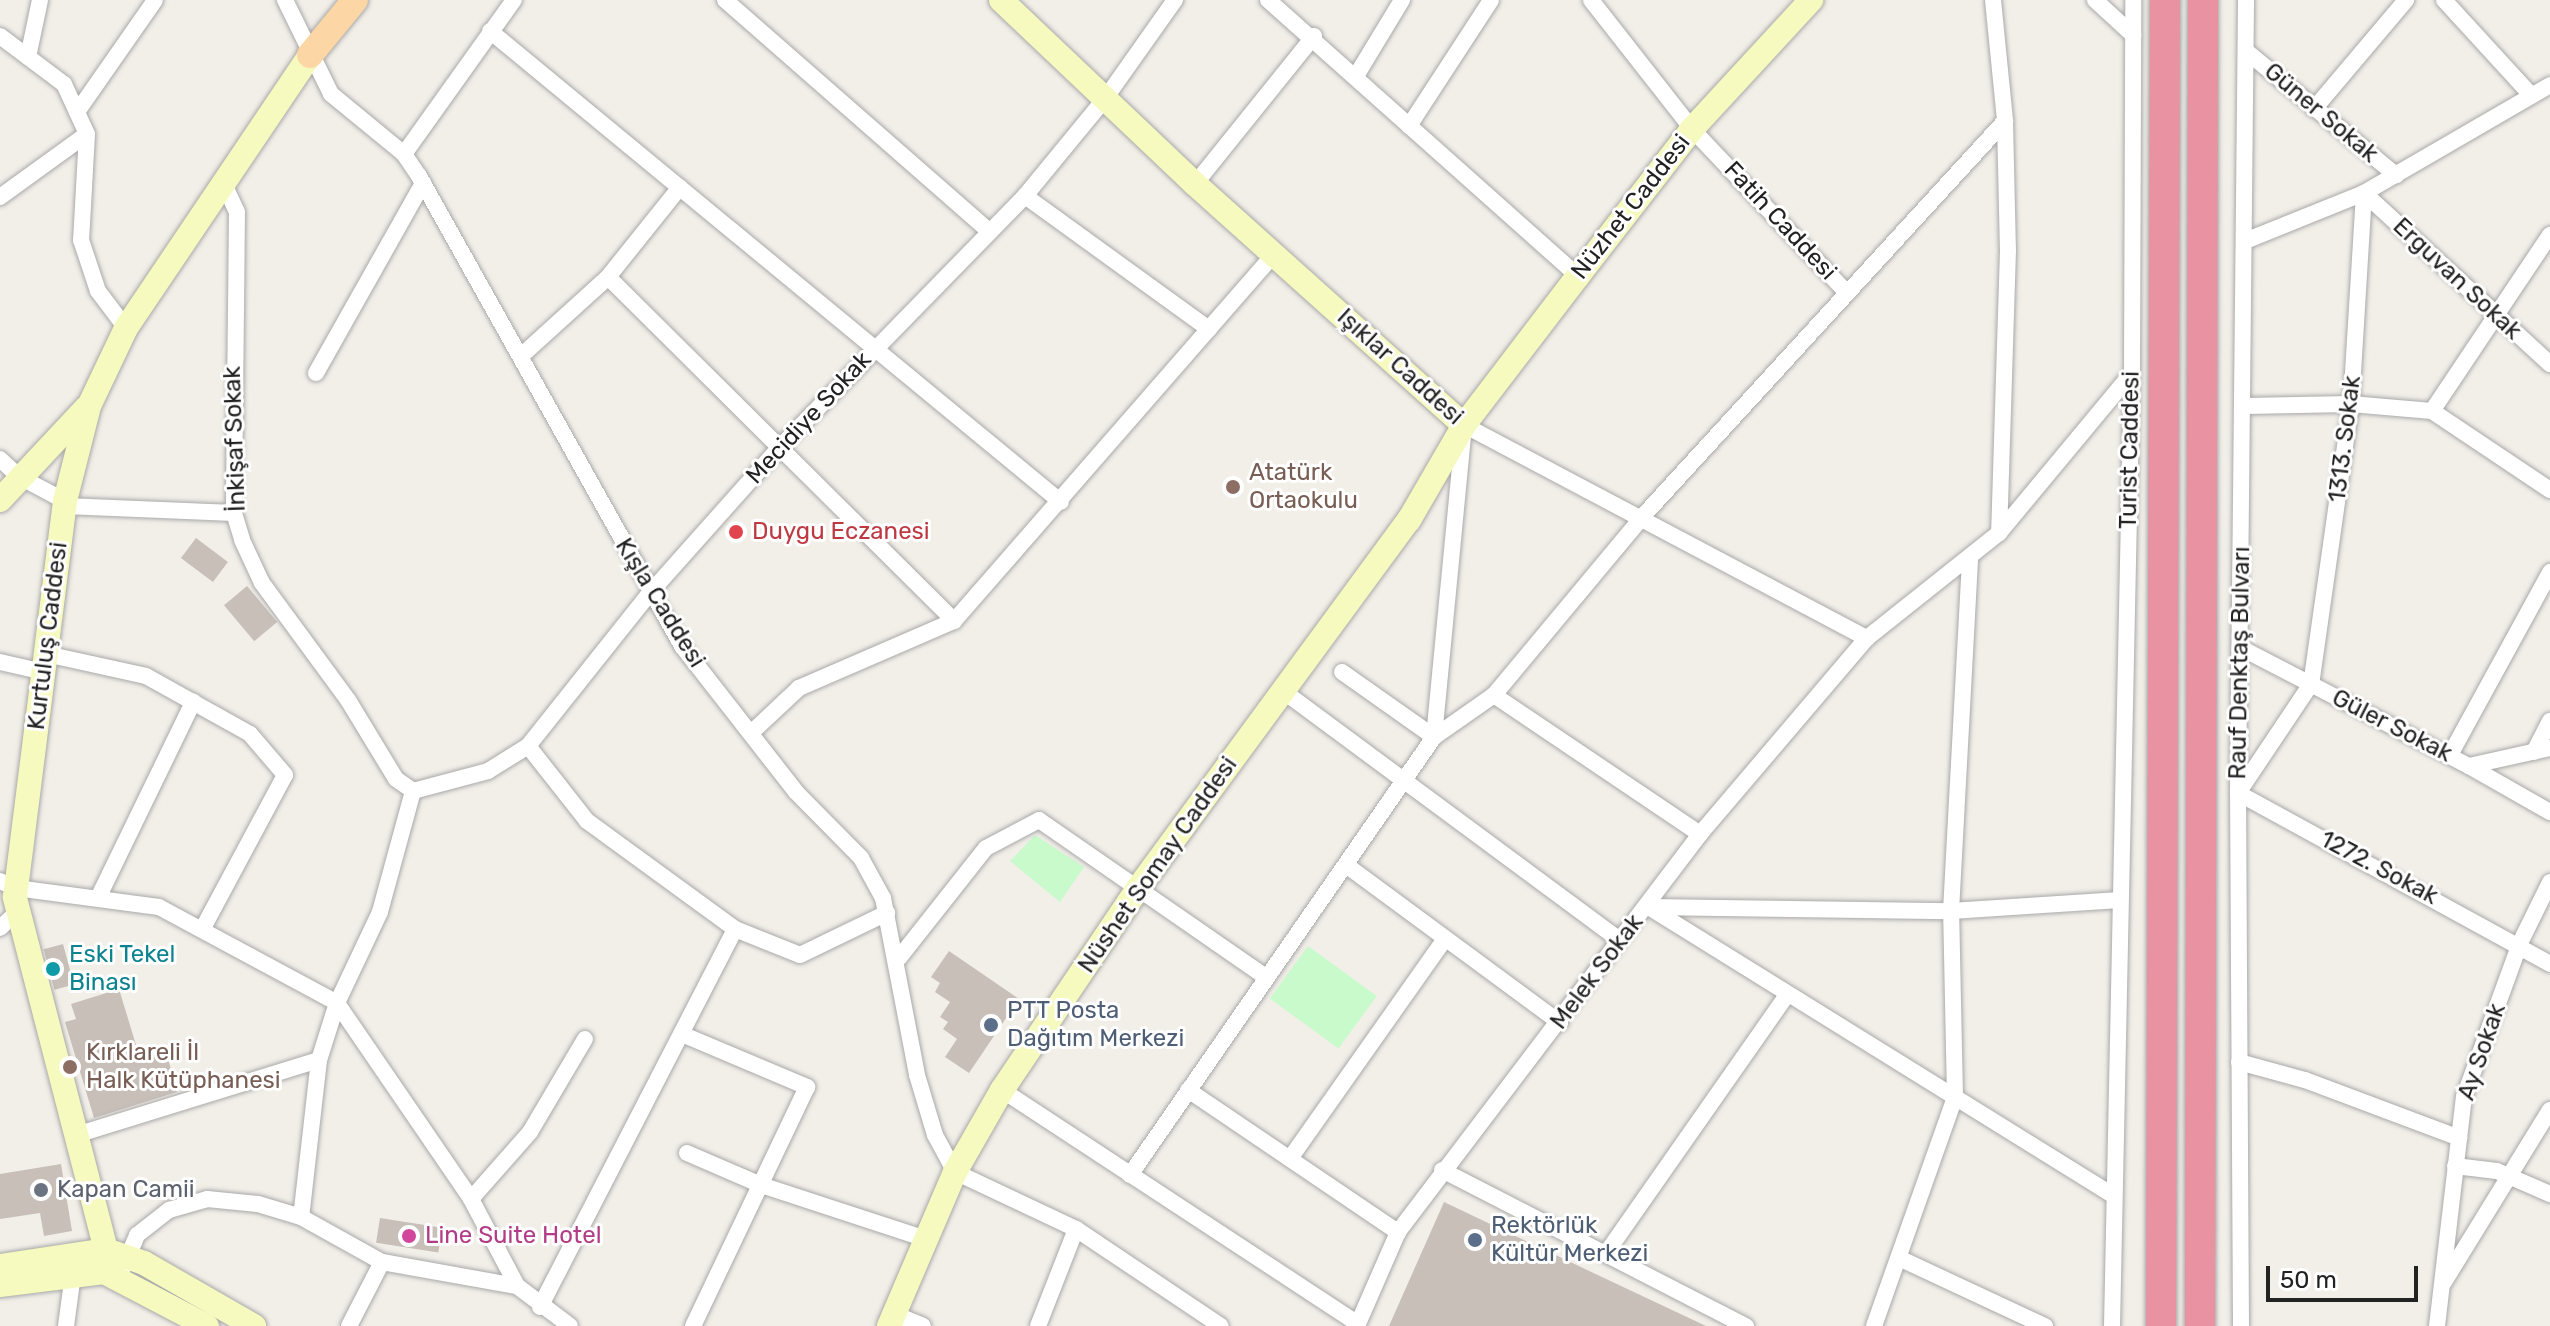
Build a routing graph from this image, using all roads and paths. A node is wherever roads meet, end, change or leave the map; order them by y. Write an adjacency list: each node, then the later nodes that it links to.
1 (40, 0): 30 (street)
2 (155, 0): 36 (street)
3 (285, 0): 29 (street, Kışla Caddesi)
4 (332, 0): 29 (main road, Kurtuluş Caddesi)
5 (355, 0): 29 (main road, Kurtuluş Caddesi)
6 (514, 0): 24 (street)
7 (725, 0): 23 (street)
8 (1001, 0): 34 (street, Işıklar Caddesi)
9 (1175, 0): 34 (street, Mecidiye Sokak)
10 (1268, 0): 27 (street)
11 (1402, 0): 31 (street)
12 (1491, 0): 38 (street)
13 (1591, 0): 39 (street, Fatih Caddesi)
14 (1811, 0): 39 (street, Nüzhet Caddesi)
15 (1993, 0): 37 (street)
16 (2095, 0): 25 (street)
17 (2133, 0): 25 (street, Turist Caddesi)
18 (2165, 0): 176 (highway)
19 (2203, 0): 177 (highway, Rauf Denktaş Bulvarı)
20 (2246, 0): 28 (street, Rauf Denktaş Bulvarı)
21 (2406, 0): 35 (street)
22 (2444, 0): 33 (street)
23 (748, 7): 50 (street)
24 (490, 31): 41 (street); 46 (street)
25 (2133, 35): 64 (street, Turist Caddesi)
26 (0, 36): 30 (street)
27 (1314, 36): 31 (street); 45 (street)
28 (2246, 51): 35 (street, Güner Sokak); 52 (street, Rauf Denktaş Bulvarı)
29 (310, 55): 41 (street, Kışla Caddesi); 43 (street, Kurtuluş Caddesi)
30 (28, 57): 36 (street)
31 (1356, 76): 38 (street)
32 (2550, 85): 33 (street)
33 (2530, 94): 42 (street)
34 (1107, 96): 45 (street, Işıklar Caddesi); 48 (street, Mecidiye Sokak)
35 (2314, 109): 42 (street, Güner Sokak)
36 (77, 112): 40 (street)
37 (2005, 121): 56 (street); 79 (street)
38 (1409, 126): 54 (street)
39 (1692, 129): 54 (street, Nüzhet Caddesi); 56 (street, Fatih Caddesi)
40 (87, 134): 49 (street); 58 (street)
41 (404, 154): 44 (street, Kışla Caddesi)
42 (2396, 175): 47 (street)
43 (222, 180): 58 (street, Kurtuluş Caddesi); 77 (street, İnkişaf Sokak)
44 (423, 183): 61 (street, Kışla Caddesi); 63 (street)
45 (1195, 184): 53 (street, Işıklar Caddesi)
46 (680, 187): 55 (street); 60 (street)
47 (2364, 193): 52 (street); 57 (street, Erguvan Sokak); 65 (street, 1313. Sokak)
48 (1025, 196): 50 (street, Mecidiye Sokak); 59 (street)
49 (0, 197)
50 (989, 231): 60 (street, Mecidiye Sokak)
51 (2550, 235): 57 (street)
52 (2245, 241): 67 (street, Rauf Denktaş Bulvarı)
53 (1274, 254): 59 (street); 69 (street, Işıklar Caddesi)
54 (1578, 276): 69 (street, Nüzhet Caddesi)
55 (608, 277): 61 (street); 70 (street)
56 (1847, 293): 78 (street)
57 (2494, 314): 62 (street, Erguvan Sokak); 68 (street)
58 (126, 328): 66 (street, Kurtuluş Caddesi)
59 (1209, 329): 75 (street)
60 (874, 348): 70 (street, Mecidiye Sokak); 75 (street)
61 (521, 356): 82 (street, Kışla Caddesi)
62 (2550, 364)
63 (316, 373)
64 (2132, 373): 79 (street, Melek Sokak); 110 (street, Turist Caddesi)
65 (2351, 404): 67 (street); 68 (street); 89 (street, 1313. Sokak)
66 (89, 406): 72 (street); 76 (street, Kurtuluş Caddesi)
67 (2245, 406): 85 (street, Rauf Denktaş Bulvarı)
68 (2432, 411): 73 (street)
69 (1464, 425): 78 (street, Işıklar Caddesi); 90 (street, Nüshet Somay Caddesi); 95 (street)
70 (780, 447): 82 (street, Mecidiye Sokak); 83 (street)
71 (0, 459): 72 (street)
72 (18, 476): 74 (street); 76 (street)
73 (2550, 490)
74 (0, 500)
75 (1061, 502): 83 (street)
76 (65, 504): 77 (street); 87 (street, Kurtuluş Caddesi)
77 (234, 513): 101 (street, İnkişaf Sokak)
78 (1643, 516): 84 (street, Işıklar Caddesi); 91 (street)
79 (1999, 533): 80 (street, Melek Sokak)
80 (1970, 559): 84 (street, Melek Sokak); 112 (street)
81 (2550, 572): 98 (street)
82 (649, 594): 94 (street, Kışla Caddesi); 96 (street, Mecidiye Sokak)
83 (954, 621): 94 (street)
84 (1867, 638): 104 (street, Melek Sokak)
85 (2241, 648): 89 (street, Güler Sokak); 102 (street, Rauf Denktaş Bulvarı)
86 (0, 662): 87 (street)
87 (45, 663): 92 (street); 108 (street, Kurtuluş Caddesi)
88 (1342, 672): 95 (street)
89 (2311, 684): 98 (street, Güler Sokak); 102 (street)
90 (1283, 691): 100 (street); 106 (street, Nüshet Somay Caddesi)
91 (1494, 695): 95 (street); 104 (street)
92 (193, 702): 109 (street); 115 (street)
93 (2550, 721): 97 (street)
94 (751, 733): 113 (street, Kışla Caddesi)
95 (1434, 737): 100 (street)
96 (528, 746): 101 (street, Mecidiye Sokak); 116 (street)
97 (2542, 750): 99 (street, Güler Sokak)
98 (2450, 755): 99 (street, Güler Sokak)
99 (2469, 766): 103 (street)
100 (1406, 785): 105 (street); 118 (street)
101 (413, 791): 124 (street)
102 (2238, 793): 119 (street, 1272. Sokak); 129 (street, Rauf Denktaş Bulvarı)
103 (2550, 812)
104 (1700, 834): 111 (street, Melek Sokak)
105 (1346, 865): 117 (street); 122 (street)
106 (1136, 891): 120 (street); 122 (street); 130 (street, Nüshet Somay Caddesi)
107 (2548, 891): 119 (street, Ay Sokak)
108 (11, 893): 109 (street); 114 (street); 134 (street, Kurtuluş Caddesi)
109 (99, 896): 115 (street)
110 (2120, 900): 112 (street); 144 (street, Turist Caddesi)
111 (1647, 906): 112 (street); 118 (street, Melek Sokak); 123 (street)
112 (1951, 911): 132 (street)
113 (887, 913): 116 (street); 120 (street, Kışla Caddesi)
114 (0, 928)
115 (203, 928): 124 (street)
116 (735, 929): 126 (street)
117 (1445, 939): 125 (street); 137 (street)
118 (1620, 940): 125 (street, Melek Sokak)
119 (2520, 943): 121 (street, 1272. Sokak); 135 (street, Ay Sokak)
120 (899, 958): 140 (street, Kışla Caddesi)
121 (2550, 964)
122 (1266, 977): 131 (street)
123 (1787, 995): 132 (street); 151 (street)
124 (337, 1003): 128 (street); 146 (street)
125 (1560, 1023): 139 (street, Melek Sokak)
126 (684, 1035): 143 (street); 160 (street)
127 (585, 1039): 146 (street)
128 (319, 1060): 134 (street); 147 (street)
129 (2239, 1062): 135 (street); 178 (street, Rauf Denktaş Bulvarı)
130 (1002, 1090): 140 (street, Nüshet Somay Caddesi); 141 (street)
131 (1188, 1090): 137 (street); 141 (street)
132 (1955, 1097): 144 (street); 152 (street)
133 (2550, 1110): 142 (street)
134 (76, 1135): 154 (street, Kurtuluş Caddesi)
135 (2459, 1138): 138 (street, Ay Sokak)
136 (687, 1153): 143 (street)
137 (1291, 1157): 149 (street)
138 (2455, 1166): 142 (street); 159 (street, Ay Sokak)
139 (1442, 1170): 149 (street, Melek Sokak); 151 (street)
140 (955, 1172): 148 (street); 150 (street, Nüshet Somay Caddesi)
141 (1130, 1175): 162 (street)
142 (2510, 1176): 145 (street); 159 (street)
143 (761, 1185): 150 (street); 168 (street)
144 (2111, 1194): 175 (street, Turist Caddesi)
145 (2550, 1194)
146 (471, 1199): 158 (street)
147 (301, 1217): 153 (street); 154 (street)
148 (1076, 1229): 170 (street); 171 (street)
149 (1398, 1232): 162 (street, Melek Sokak)
150 (926, 1239): 161 (street, Nüshet Somay Caddesi)
151 (1607, 1252): 172 (street)
152 (1901, 1259): 173 (street); 174 (street)
153 (382, 1262): 158 (street); 166 (street)
154 (114, 1264): 155 (street); 156 (street); 164 (street); 165 (street)
155 (0, 1266)
156 (73, 1274): 157 (street); 163 (street)
157 (0, 1285)
158 (517, 1286): 160 (street)
159 (2441, 1286): 179 (street, Ay Sokak)
160 (540, 1307): 167 (street)
161 (892, 1320): 169 (street)
162 (1357, 1325)
163 (66, 1326)
164 (207, 1326)
165 (254, 1326)
166 (349, 1326)
167 (570, 1326)
168 (693, 1326)
169 (923, 1326)
170 (1038, 1326)
171 (1221, 1326)
172 (1746, 1326)
173 (1874, 1326)
174 (2045, 1326)
175 (2112, 1326)
176 (2161, 1326)
177 (2200, 1326)
178 (2241, 1326)
179 (2437, 1326)

